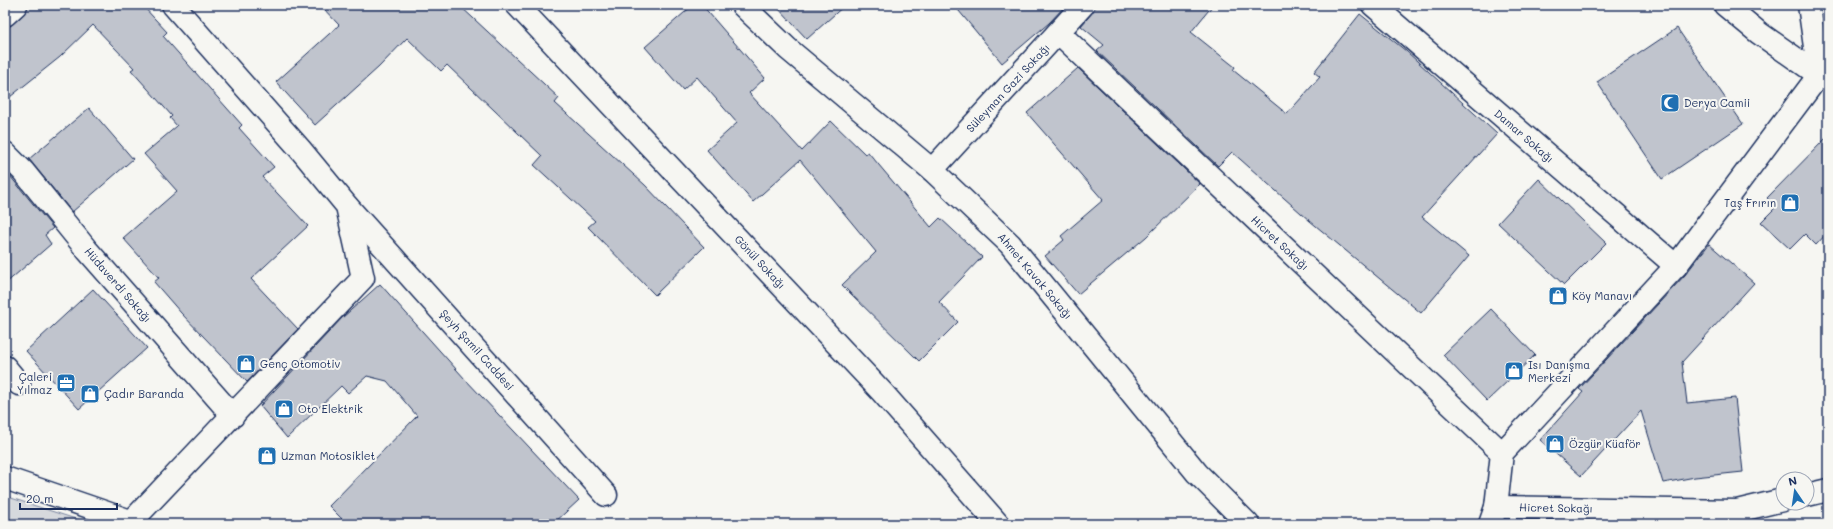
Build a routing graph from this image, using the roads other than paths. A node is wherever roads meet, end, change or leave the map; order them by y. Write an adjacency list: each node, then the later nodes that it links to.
1 (16, 5): 9 (street)
2 (173, 5): 14 (street, Şeyh Şamil Caddesi)
3 (517, 5): 28 (street, Gönül Sokağı)
4 (742, 5): 13 (street, Ahmet Kavak Sokağı)
5 (1083, 5): 10 (street, Süleyman Gazi Sokağı)
6 (1373, 5): 15 (street, Damar Sokağı)
7 (1724, 5): 11 (street)
8 (1809, 5): 11 (street)
9 (5, 15)
10 (1059, 33): 13 (street, Süleyman Gazi Sokağı); 19 (street, Hicret Sokağı)
11 (1824, 73): 15 (street)
12 (5, 153): 18 (street, Hüdaverdi Sokağı)
13 (932, 170): 29 (street, Ahmet Kavak Sokağı)
14 (347, 206): 18 (street); 23 (street, Şeyh Şamil Caddesi)
15 (1676, 266): 19 (street)
16 (5, 366): 17 (street)
17 (19, 384)
18 (233, 416): 27 (street)
19 (1502, 453): 25 (street)
20 (5, 478): 27 (street)
21 (1828, 490): 22 (street)
22 (1815, 493)
23 (606, 495)
24 (1775, 503): 26 (street, Hicret Sokağı)
25 (1493, 516): 26 (street, Hicret Sokağı)
26 (1742, 517)
27 (135, 522)
28 (998, 524)
29 (1248, 524)

